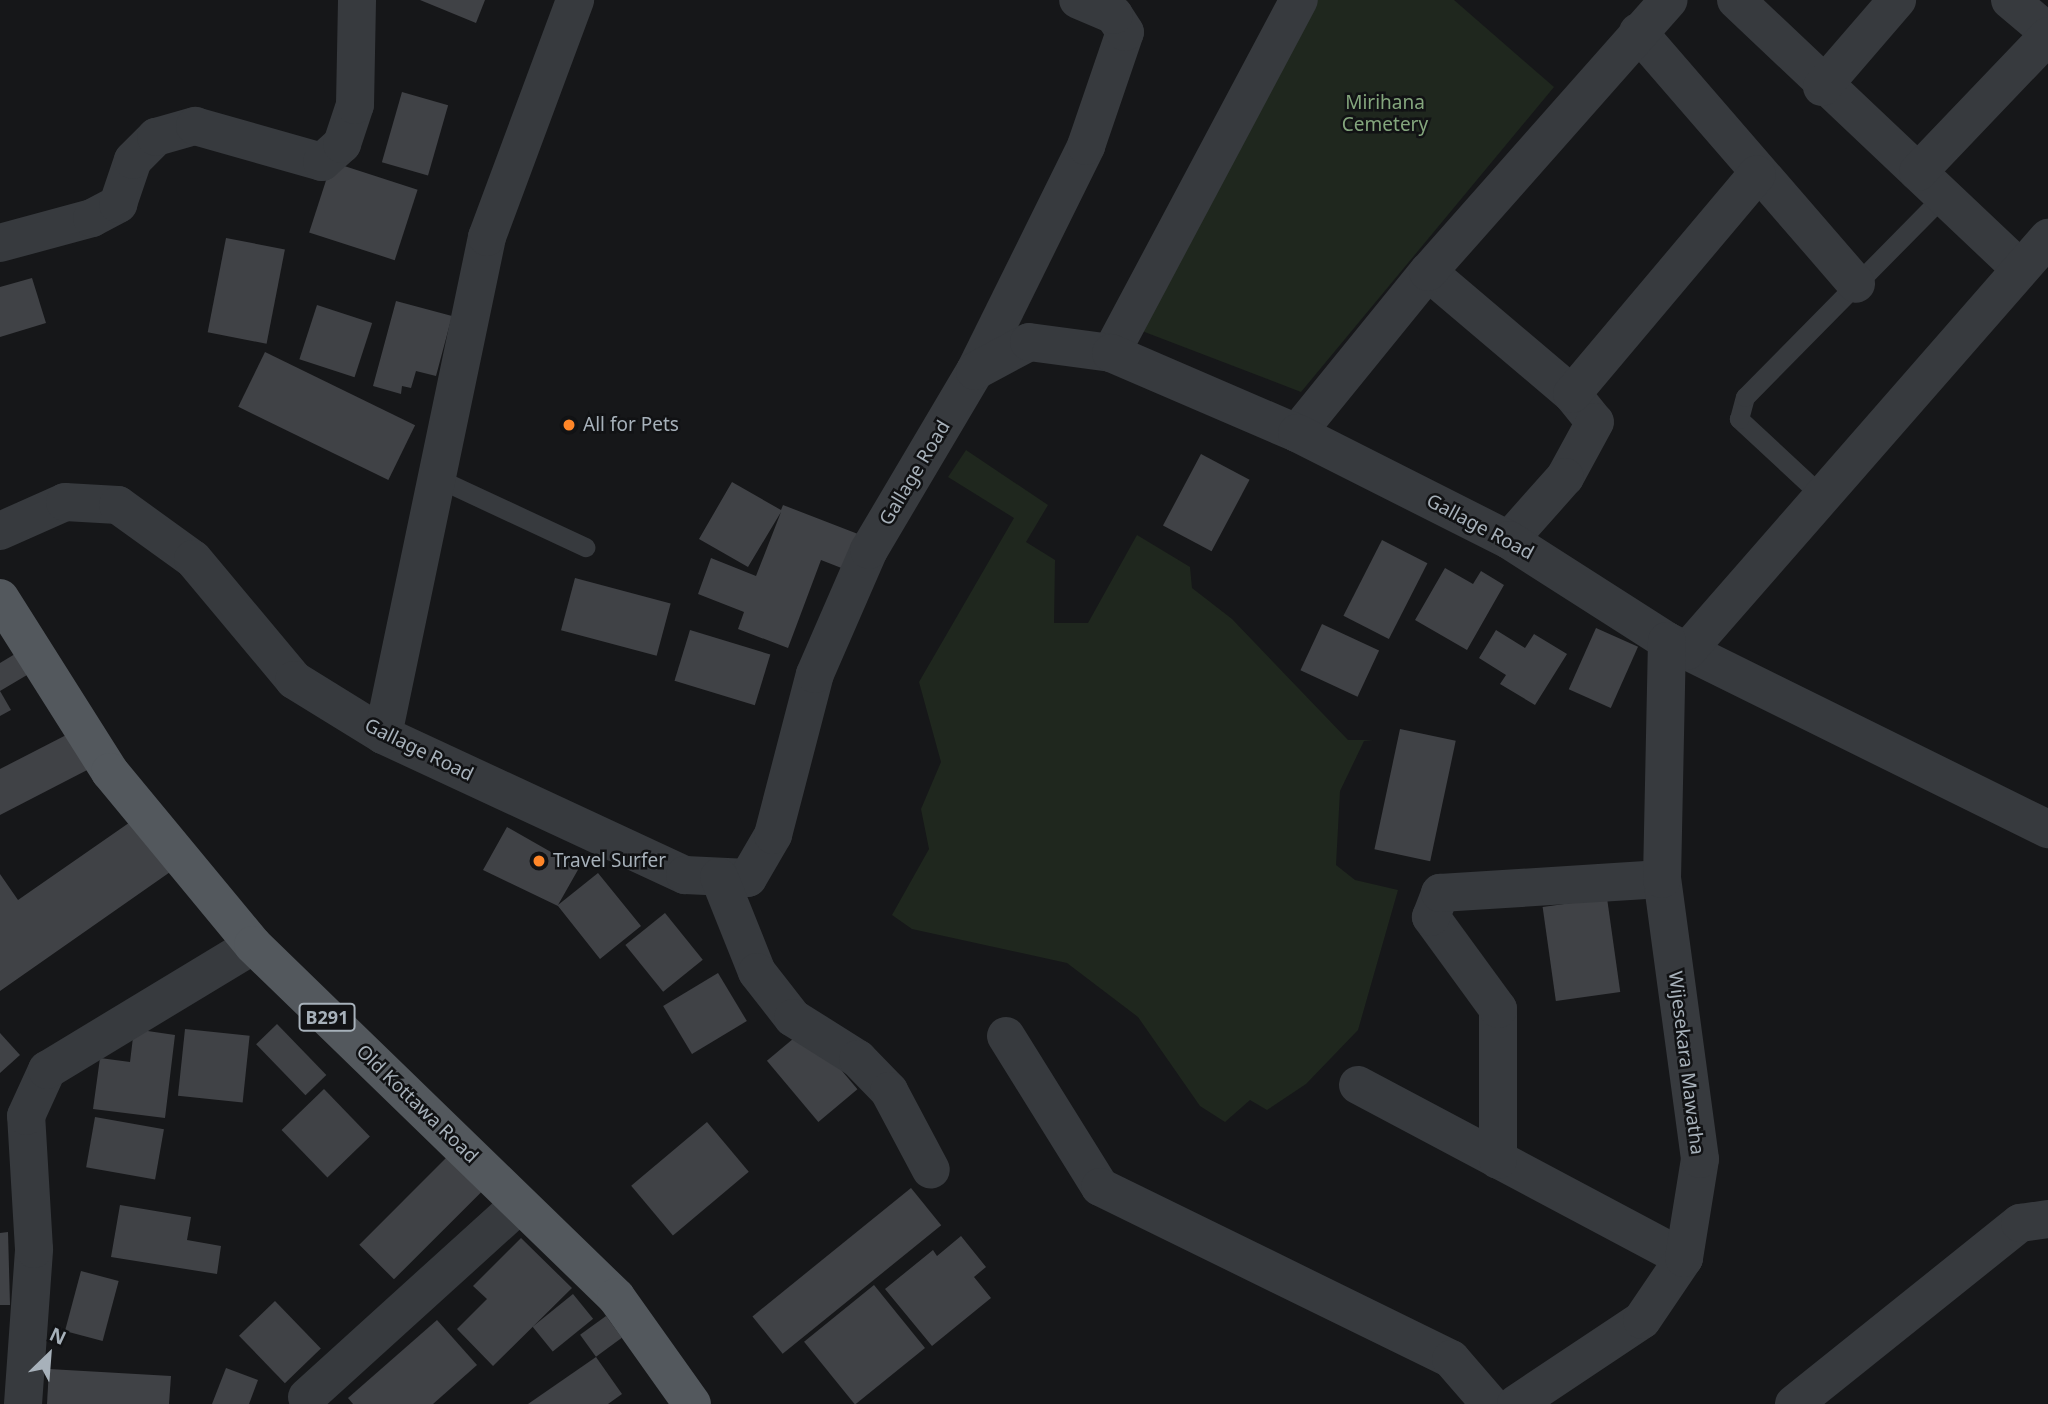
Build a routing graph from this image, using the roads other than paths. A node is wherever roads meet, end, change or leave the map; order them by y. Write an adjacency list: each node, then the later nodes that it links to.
1 (357, 0): 15 (street)
2 (575, 0): 23 (street)
3 (1078, 0): 20 (street)
4 (1299, 0): 19 (street)
5 (1669, 0): 9 (street)
6 (1736, 0): 11 (street)
7 (1897, 0): 11 (street)
8 (2010, 0): 10 (street)
9 (1638, 32): 12 (street); 17 (street)
10 (2048, 34): 13 (street)
11 (1822, 87): 13 (street)
12 (1757, 174): 18 (street); 21 (street)
13 (1931, 184): 16 (street); 18 (lane)
14 (2048, 238): 16 (street)
15 (0, 243)
16 (2021, 269): 24 (street)
17 (1428, 272): 21 (street); 22 (street)
18 (1856, 284): 24 (lane)
19 (1111, 354): 20 (street, Gallage Road); 22 (street, Gallage Road)
20 (975, 371): 32 (street, Gallage Road)
21 (1572, 394): 26 (street)
22 (1297, 433): 26 (street, Gallage Road)
23 (435, 477): 27 (lane); 30 (street)
24 (1823, 497): 29 (street)
25 (0, 531): 30 (street, Gallage Road)
26 (1509, 540): 29 (street, Gallage Road)
27 (585, 547)
28 (0, 597): 34 (main road, Old Kottawa Road / B291)
29 (1677, 645): 31 (street, Gallage Road); 33 (street, Wijesekara Mawatha)
30 (383, 735): 32 (street, Gallage Road)
31 (2048, 830)
32 (719, 877): 38 (street)
33 (1662, 878): 37 (street); 41 (street, Wijesekara Mawatha)
34 (253, 944): 39 (main road, Old Kottawa Road / B291); 43 (street)
35 (1006, 1036): 45 (street)
36 (1358, 1086): 37 (street)
37 (1498, 1160): 41 (street)
38 (932, 1170)
39 (520, 1204): 42 (street); 44 (main road, Old Kottawa Road / B291)
40 (2048, 1219): 47 (street)
41 (1684, 1258): 46 (street, Wijesekara Mawatha)
42 (307, 1397)
43 (23, 1404)
44 (692, 1404)
45 (1490, 1404)
46 (1516, 1404)
47 (1794, 1404)

